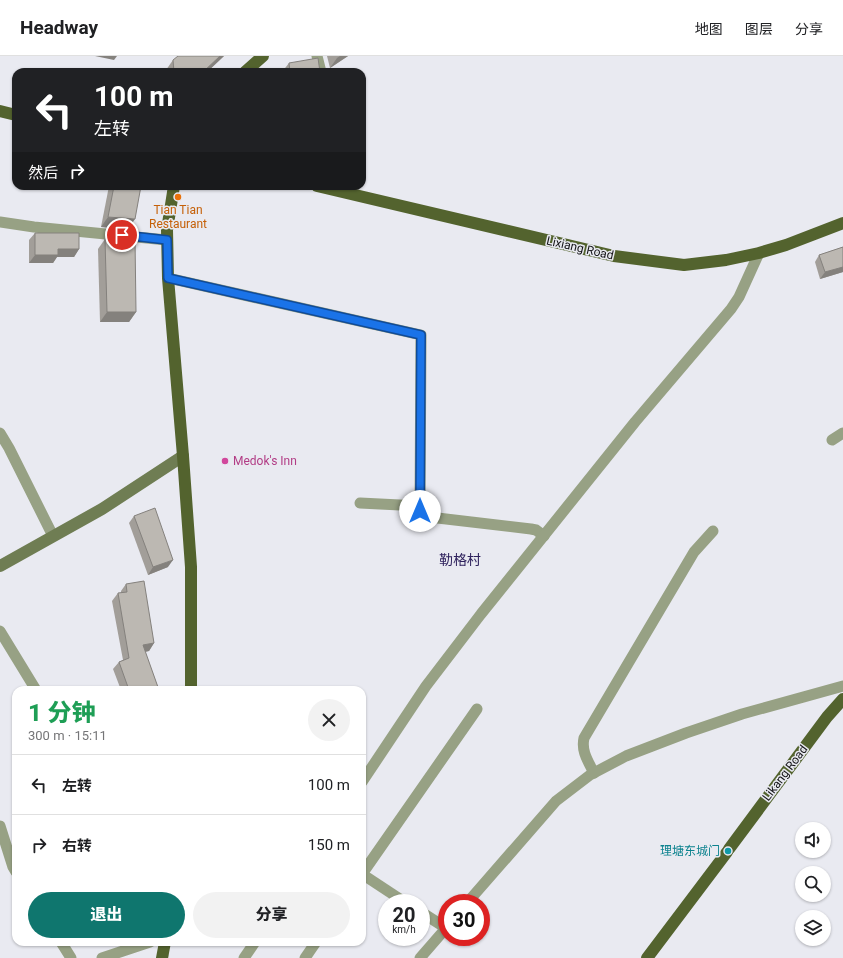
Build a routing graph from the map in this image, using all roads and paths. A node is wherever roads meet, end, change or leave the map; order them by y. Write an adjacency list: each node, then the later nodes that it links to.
1 (263, 56): 3 (main road)
2 (317, 56): 4 (street)
3 (250, 68)
4 (320, 68)
5 (0, 111): 6 (main road)
6 (12, 114)
7 (173, 190): 11 (main road)
8 (347, 190): 12 (main road, Lixiang Road)
9 (0, 222): 11 (street)
10 (843, 223): 12 (main road, Lixiang Road)
11 (167, 240): 13 (main road)
12 (759, 253): 22 (street)
13 (168, 278): 17 (main road); 19 (street)
14 (0, 433): 21 (street)
15 (843, 433): 16 (street)
16 (832, 440)
17 (183, 456): 21 (street); 26 (main road)
18 (360, 503): 19 (street)
19 (420, 506): 22 (street)
20 (713, 531): 30 (street)
21 (53, 536): 23 (street)
22 (544, 536): 31 (street)
23 (0, 566)
24 (0, 630): 25 (street)
25 (34, 686)
26 (191, 686)
27 (843, 686): 30 (street)
28 (843, 699): 50 (main road, Likang Road)
29 (477, 709): 34 (street)
30 (594, 773): 37 (street)
31 (366, 776)
32 (0, 826): 33 (street)
33 (12, 864)
34 (366, 868)
35 (366, 877): 36 (street)
36 (392, 894)
37 (476, 894)
38 (438, 937): 49 (street)
39 (64, 946): 44 (street)
40 (138, 946): 45 (street)
41 (164, 946): 46 (main road)
42 (252, 946): 47 (street)
43 (313, 946): 48 (street)
44 (71, 958)
45 (102, 958)
46 (162, 958)
47 (244, 958)
48 (305, 958)
49 (420, 958)
50 (647, 958)

